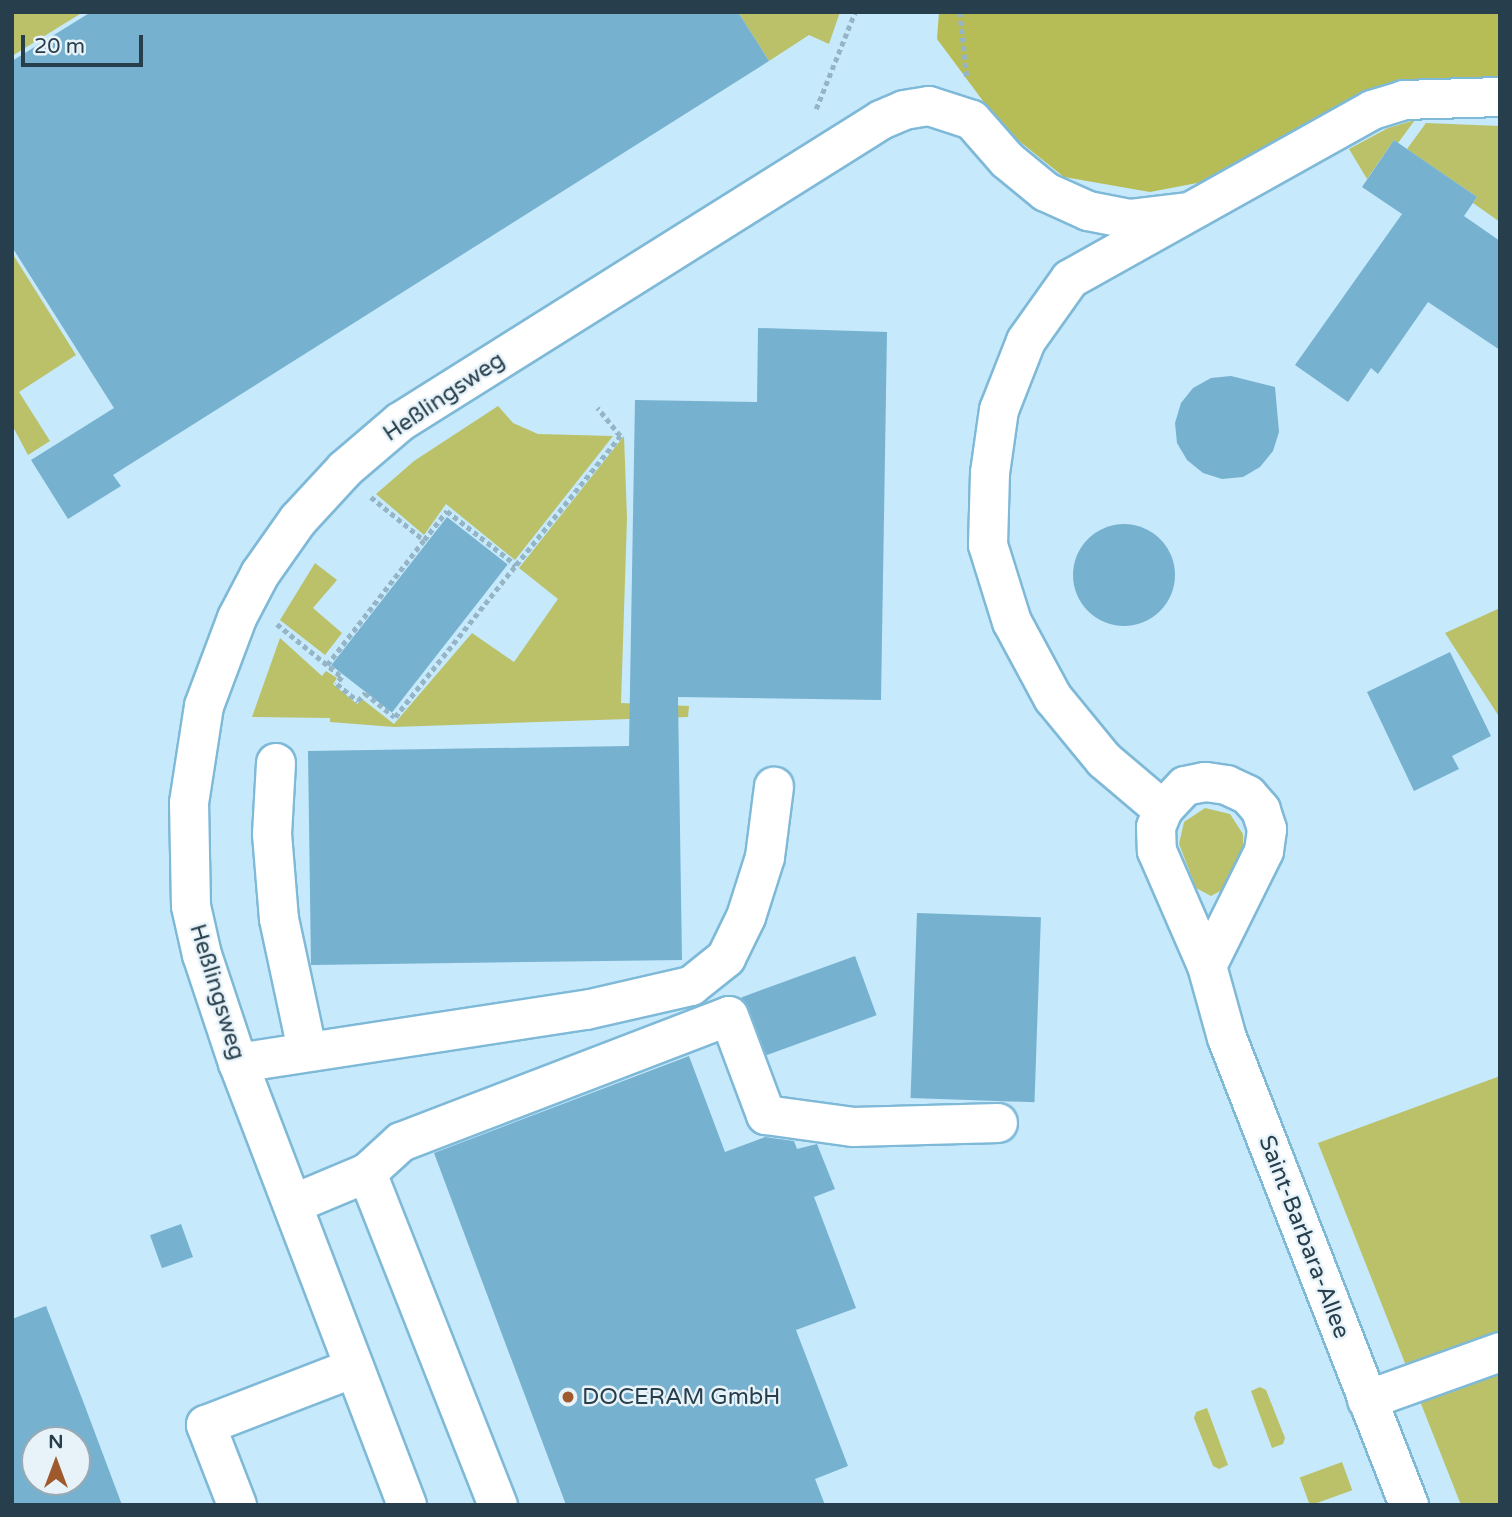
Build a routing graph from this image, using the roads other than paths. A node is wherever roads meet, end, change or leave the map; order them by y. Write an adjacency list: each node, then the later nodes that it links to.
1 (1500, 97): 2 (street)
2 (1188, 212): 5 (street); 8 (street, Heßlingsweg)
3 (276, 763): 7 (street)
4 (774, 787): 7 (street)
5 (1163, 810): 6 (street, Saint-Barbara-Allee); 6 (street)
6 (1207, 966): 14 (street, Saint-Barbara-Allee)
7 (307, 1050): 8 (street)
8 (238, 1063): 11 (street, Heßlingsweg)
9 (998, 1123): 10 (street)
10 (367, 1173): 11 (street); 17 (street)
11 (293, 1205): 13 (street, Heßlingsweg)
12 (1500, 1352): 14 (street)
13 (354, 1368): 15 (street); 16 (street, Heßlingsweg)
14 (1367, 1400): 18 (street, Saint-Barbara-Allee)
15 (237, 1505)
16 (407, 1505)
17 (498, 1505)
18 (1409, 1505)

